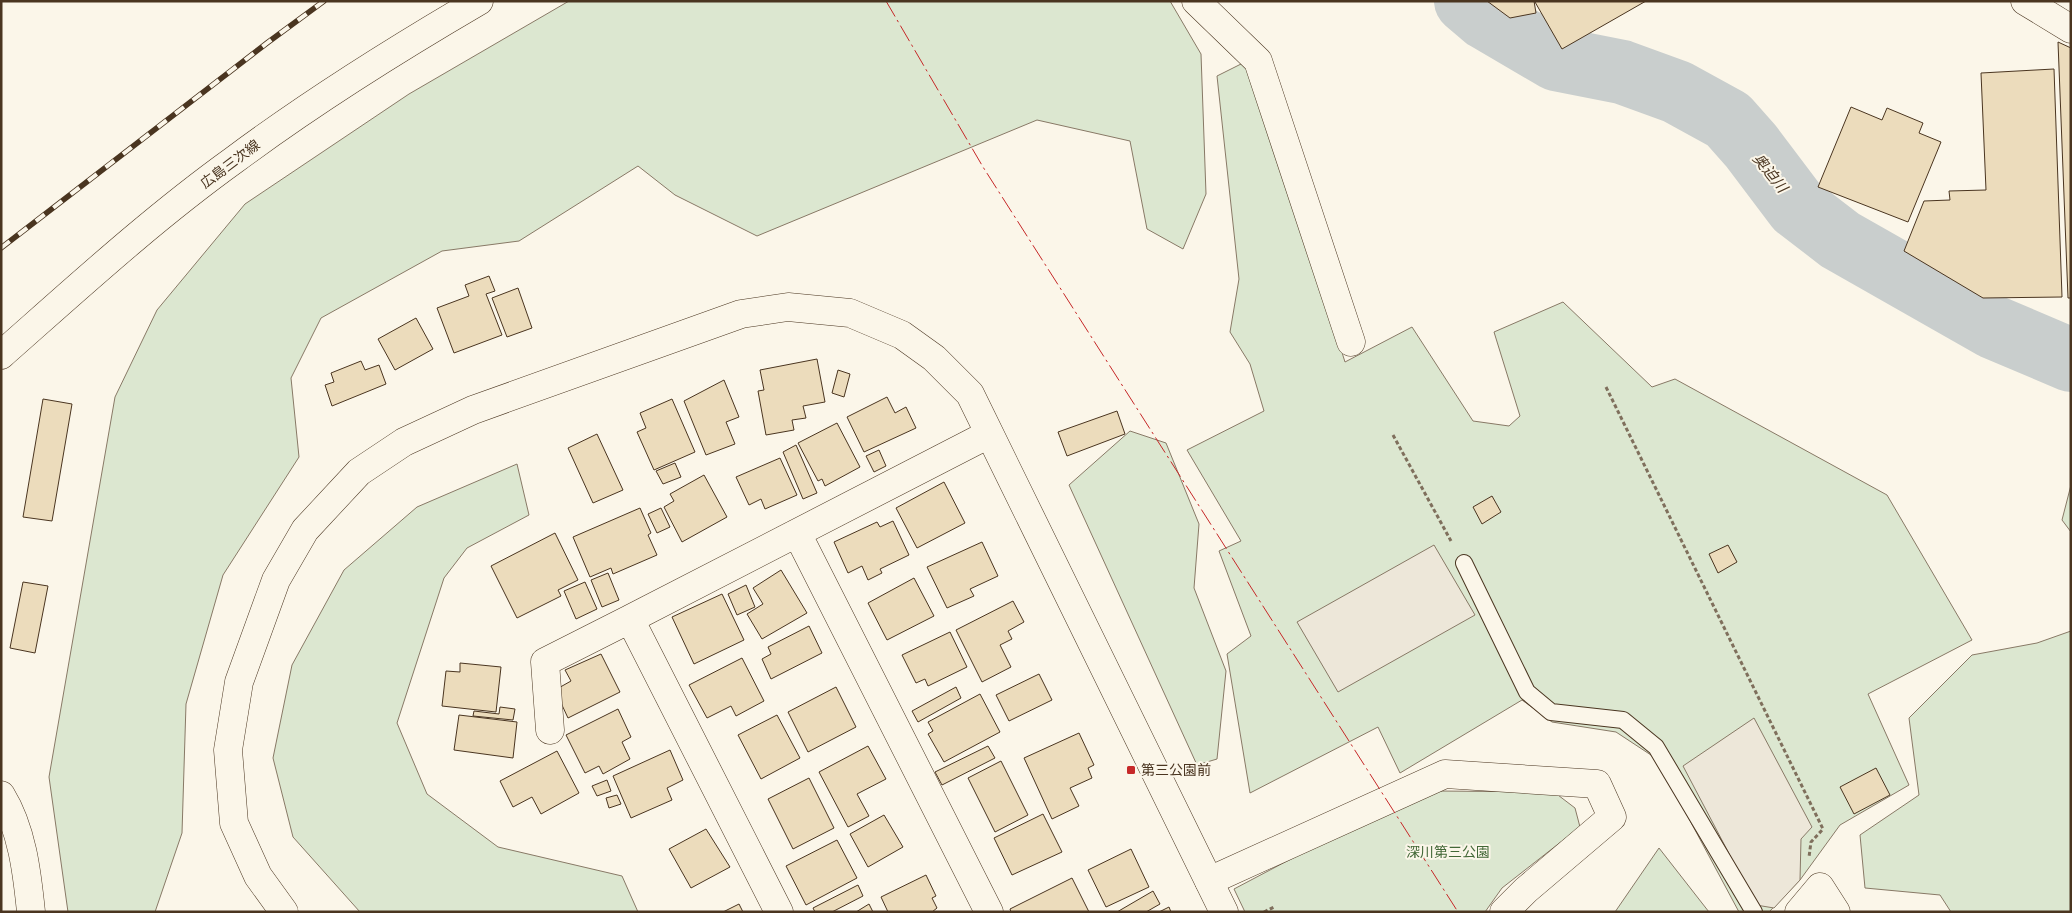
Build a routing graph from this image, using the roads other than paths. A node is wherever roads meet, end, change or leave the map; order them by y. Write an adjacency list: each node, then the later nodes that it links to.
1 (479, 1): 6 (street, 広島三次線)
2 (1196, 1): 5 (street)
3 (2025, 1): 4 (street)
4 (2071, 29)
5 (1351, 342)
6 (1, 354)
7 (989, 434): 8 (street); 13 (street); 16 (street)
8 (797, 533): 10 (street); 18 (street)
9 (1464, 563): 21 (lane)
10 (630, 619): 11 (street); 17 (street)
11 (550, 730)
12 (1, 795): 15 (street)
13 (1209, 881): 19 (street); 20 (street)
14 (1807, 902): 22 (street)
15 (30, 912)
16 (284, 912)
17 (779, 912)
18 (989, 912)
19 (1224, 912)
20 (1504, 912)
21 (1754, 912)
22 (1836, 912)

